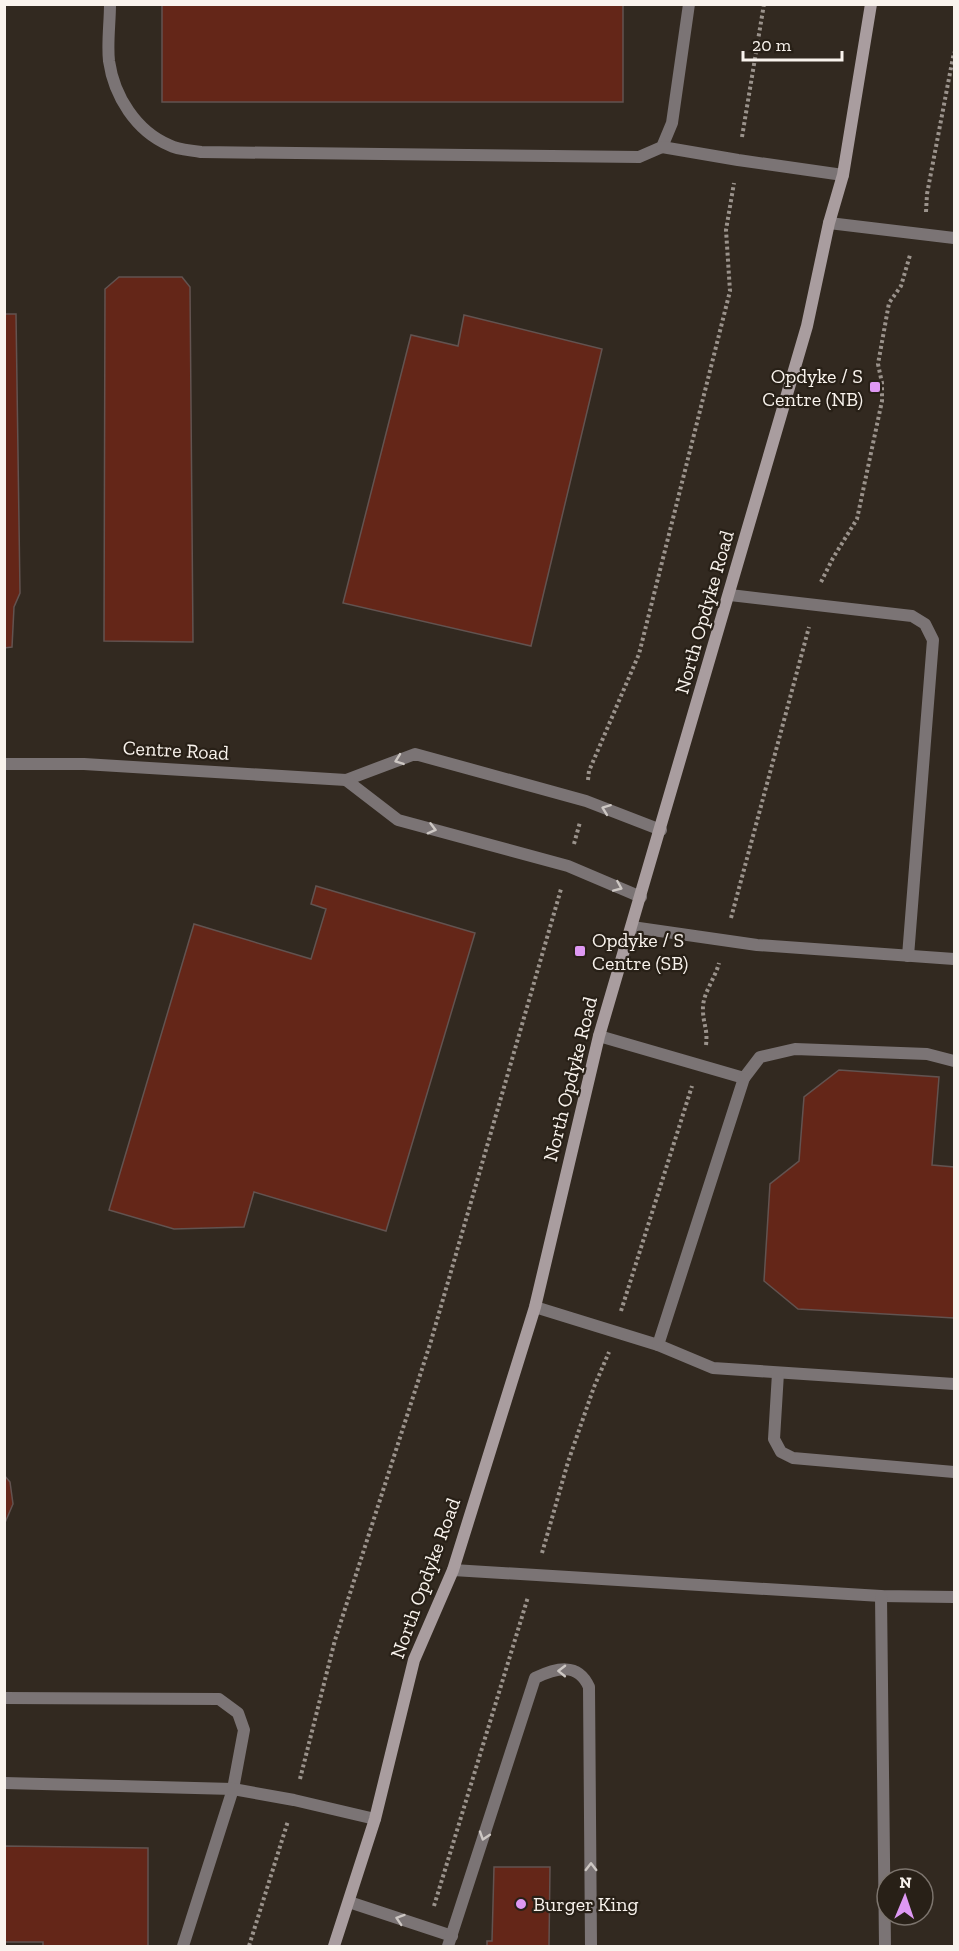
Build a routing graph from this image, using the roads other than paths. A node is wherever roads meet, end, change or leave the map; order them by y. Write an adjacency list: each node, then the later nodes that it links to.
1 (110, 4): 4 (street)
2 (689, 4): 4 (street)
3 (871, 4): 5 (main road, North Opdyke Road)
4 (662, 147): 5 (street)
5 (843, 176): 6 (main road, North Opdyke Road)
6 (829, 224): 7 (street); 8 (main road, North Opdyke Road)
7 (954, 238)
8 (730, 595): 11 (main road, North Opdyke Road); 14 (street)
9 (4, 764): 10 (street, Centre Road)
10 (346, 780): 11 (street, Centre Road, one-way to 10); 12 (street, one-way to 12)
11 (661, 830): 12 (main road, North Opdyke Road)
12 (641, 897): 13 (main road, North Opdyke Road)
13 (632, 927): 14 (street); 16 (main road, North Opdyke Road)
14 (908, 956): 15 (street)
15 (954, 959)
16 (599, 1036): 18 (street); 19 (main road, North Opdyke Road)
17 (954, 1061): 18 (street)
18 (744, 1078): 20 (street)
19 (535, 1307): 20 (street); 24 (main road, North Opdyke Road)
20 (658, 1345): 21 (street)
21 (778, 1373): 22 (street); 23 (street)
22 (954, 1384)
23 (954, 1472)
24 (453, 1570): 25 (street); 30 (main road, North Opdyke Road)
25 (881, 1596): 26 (street); 36 (street)
26 (954, 1597)
27 (4, 1698): 29 (street)
28 (4, 1783): 29 (street)
29 (232, 1789): 30 (street); 33 (street)
30 (375, 1819): 31 (main road, North Opdyke Road)
31 (349, 1902): 32 (street, one-way to 31); 34 (main road, North Opdyke Road)
32 (450, 1941): 35 (street, one-way to 32)
33 (183, 1947)
34 (334, 1947)
35 (591, 1947)
36 (885, 1947)

